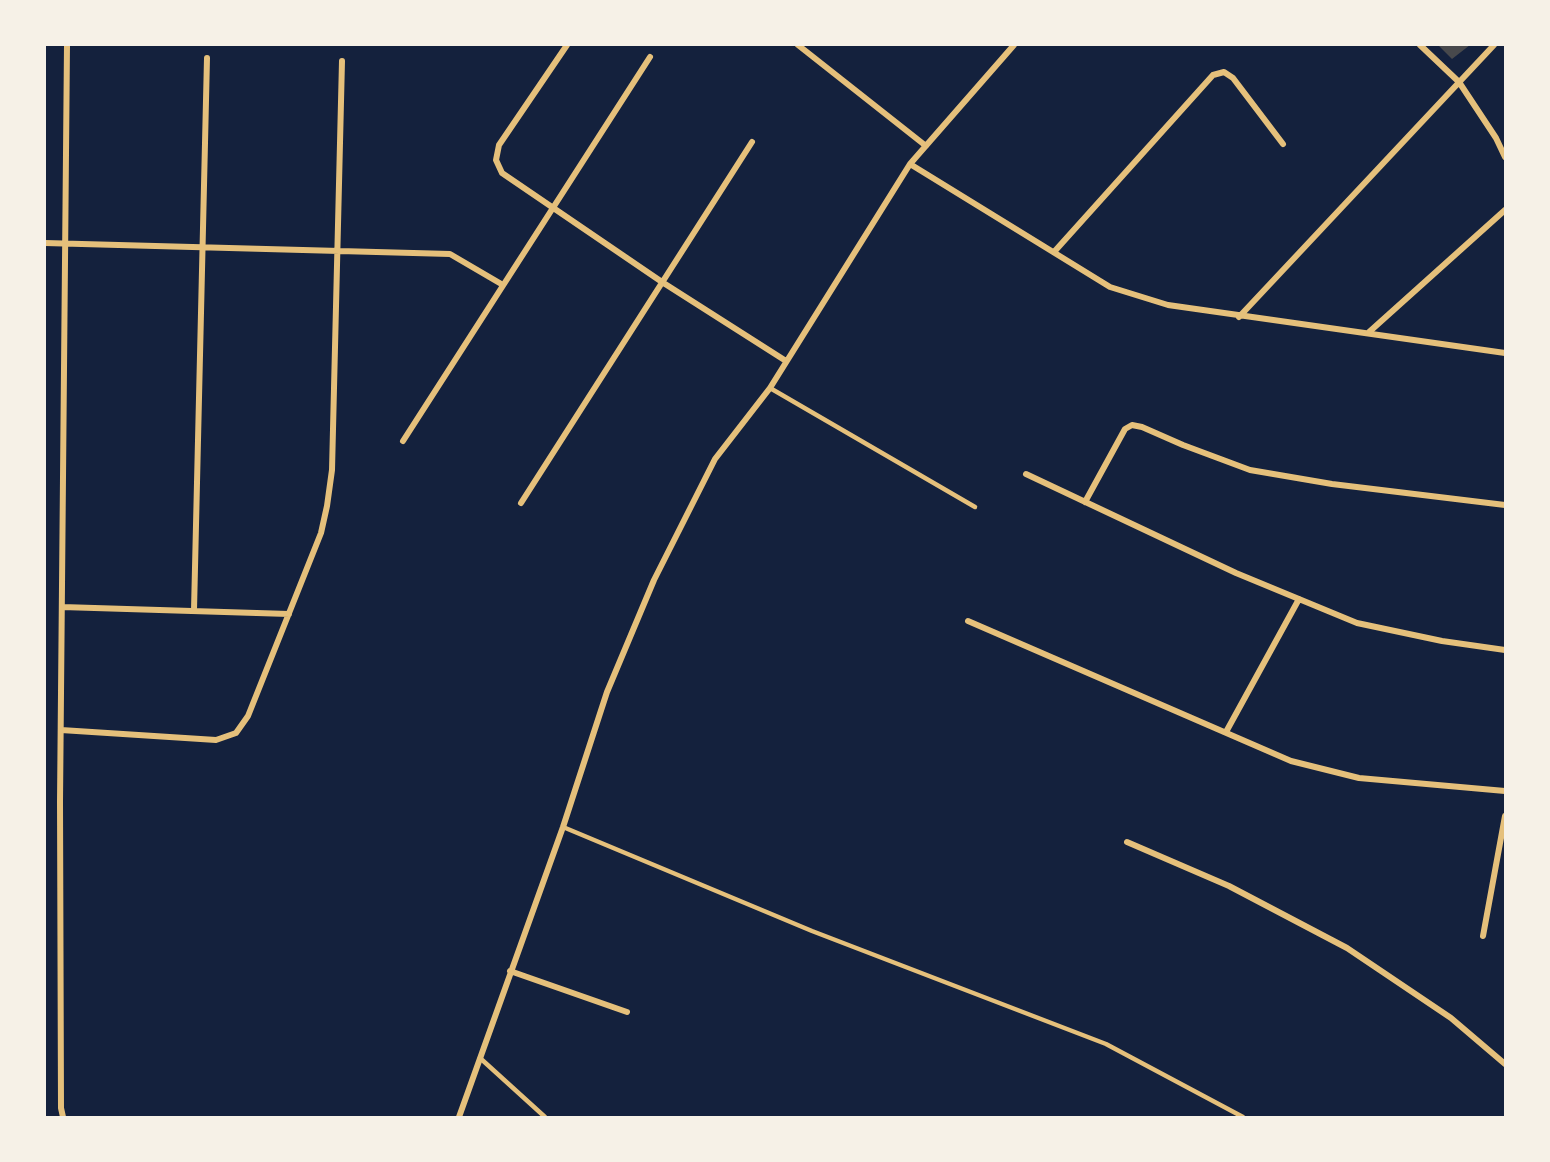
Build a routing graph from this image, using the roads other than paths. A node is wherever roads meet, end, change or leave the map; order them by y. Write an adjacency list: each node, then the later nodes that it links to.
1 (68, 45): 19 (street)
2 (567, 45): 16 (street)
3 (798, 45): 13 (street)
4 (1014, 45): 13 (street)
5 (1420, 45): 10 (street)
6 (1494, 45): 10 (street)
7 (650, 57): 16 (street)
8 (207, 58): 20 (street)
9 (342, 61): 22 (street)
10 (1459, 82): 14 (street); 25 (street)
11 (752, 142): 23 (street)
12 (1283, 144): 21 (street)
13 (926, 146): 15 (street)
14 (1505, 157)
15 (910, 164): 21 (street); 28 (street)
16 (553, 207): 23 (street); 24 (street)
17 (1505, 210): 26 (street)
18 (45, 243): 19 (street)
19 (66, 243): 20 (street); 37 (street)
20 (204, 247): 22 (street); 38 (street)
21 (1054, 252): 25 (street)
22 (338, 253): 24 (street); 39 (street)
23 (662, 282): 28 (street); 33 (street)
24 (503, 285): 30 (street)
25 (1239, 316): 26 (street)
26 (1368, 333): 27 (street)
27 (1505, 353)
28 (786, 361): 29 (street)
29 (770, 388): 35 (lane); 46 (street)
30 (403, 441)
31 (1026, 474): 32 (street)
32 (1085, 502): 34 (street); 36 (street)
33 (521, 503)
34 (1505, 505)
35 (975, 507)
36 (1299, 599): 41 (street); 43 (street)
37 (62, 607): 38 (street); 42 (street)
38 (194, 610): 39 (street)
39 (289, 614): 42 (street)
40 (968, 621): 43 (street)
41 (1505, 650)
42 (61, 730): 53 (street)
43 (1226, 732): 44 (street)
44 (1505, 791)
45 (1505, 816): 48 (street)
46 (563, 827): 49 (street); 56 (lane)
47 (1126, 842): 52 (street)
48 (1483, 936)
49 (510, 971): 50 (street); 51 (street)
50 (627, 1012)
51 (480, 1058): 54 (street); 55 (lane)
52 (1505, 1064)
53 (63, 1117)
54 (459, 1117)
55 (545, 1117)
56 (1243, 1117)

